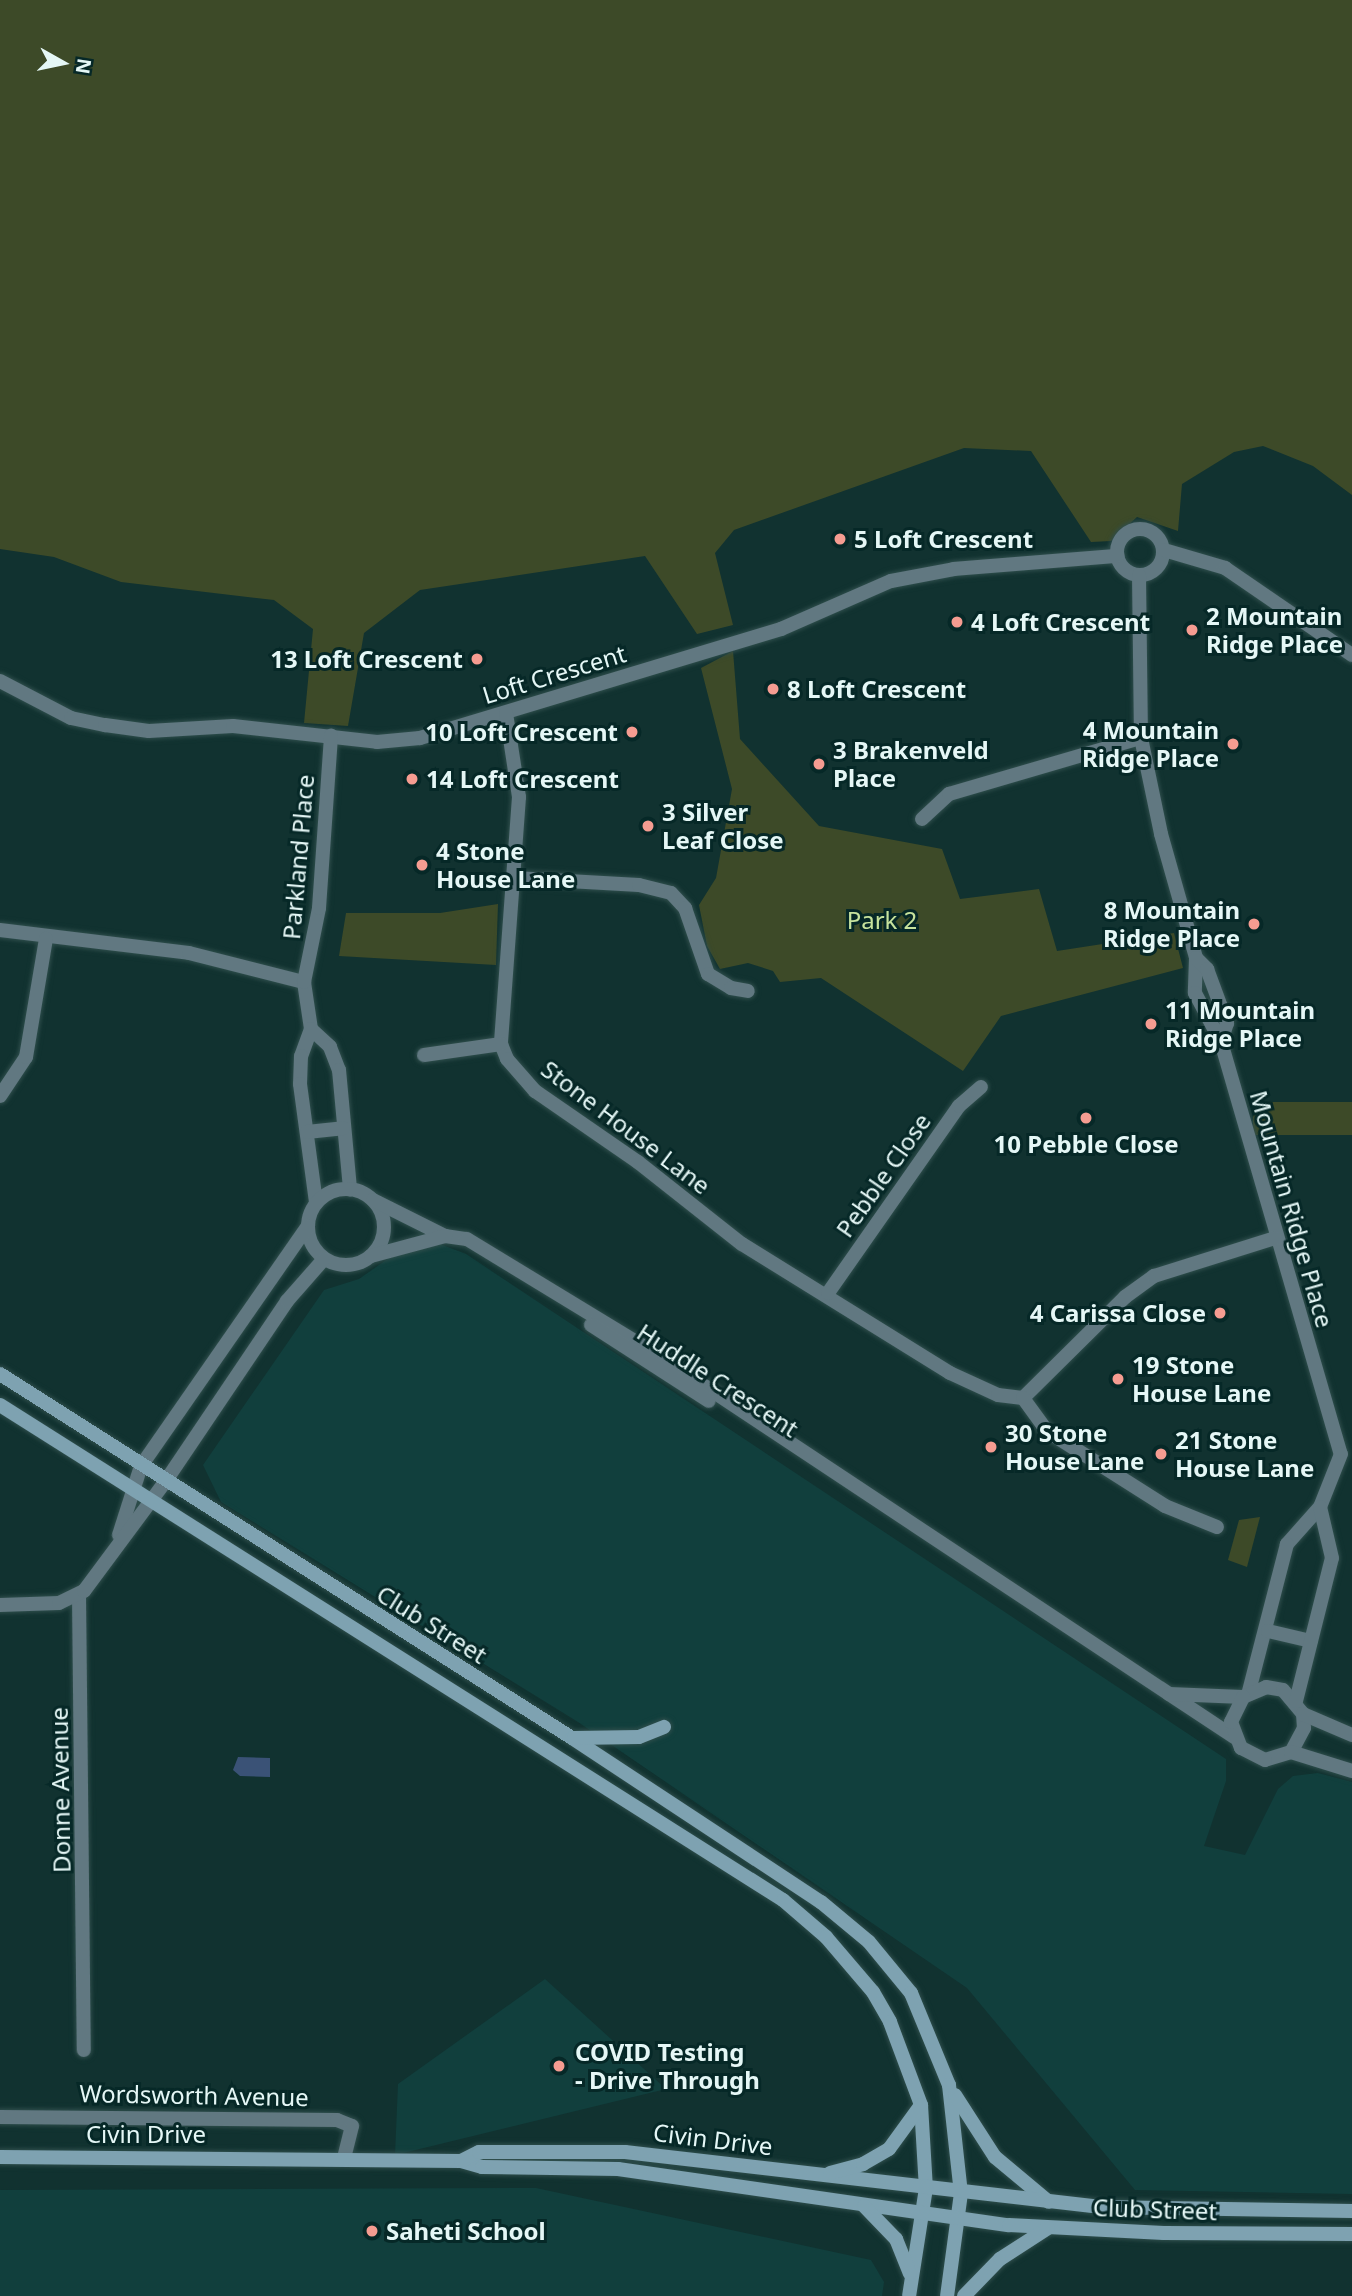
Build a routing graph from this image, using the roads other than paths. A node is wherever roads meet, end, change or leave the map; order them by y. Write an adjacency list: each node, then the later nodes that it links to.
1 (1164, 550): 2 (street); 3 (street); 4 (street)
2 (1117, 556): 3 (street); 6 (street, Loft Crescent)
3 (1139, 575): 8 (street, Mountain Ridge Place)
4 (1352, 655)
5 (0, 681): 7 (street, Loft Crescent)
6 (506, 713): 7 (street, Loft Crescent); 10 (street)
7 (331, 735): 14 (street, Parkland Place)
8 (1141, 738): 9 (street); 13 (street, Mountain Ridge Place)
9 (922, 819)
10 (515, 878): 15 (street); 18 (street)
11 (0, 930): 12 (street)
12 (46, 939): 14 (street); 21 (street)
13 (1196, 958): 17 (street, Mountain Ridge Place); 17 (street, Mountain Ridge Place)
14 (304, 982): 16 (street)
15 (748, 991)
16 (311, 1029): 22 (street); 23 (street)
17 (1221, 1042): 29 (street, Mountain Ridge Place)
18 (500, 1044): 19 (street); 32 (street, Stone House Lane)
19 (424, 1055)
20 (981, 1087): 32 (street, Pebble Close)
21 (0, 1096)
22 (344, 1128): 23 (street); 24 (street)
23 (307, 1132): 26 (street)
24 (350, 1189): 25 (street); 26 (street)
25 (373, 1200): 28 (street, Huddle Crescent); 30 (street)
26 (316, 1202): 27 (street)
27 (307, 1226): 31 (street); 37 (street)
28 (445, 1236): 30 (street); 48 (street, Huddle Crescent)
29 (1275, 1238): 34 (street); 36 (street, Mountain Ridge Place)
30 (371, 1256): 31 (street)
31 (324, 1259): 38 (street)
32 (828, 1293): 34 (street, Stone House Lane)
33 (0, 1374): 37 (main road, Club Street)
34 (1023, 1398): 42 (street)
35 (0, 1405): 39 (main road, Club Street)
36 (1346, 1455): 41 (street, Mountain Ridge Place)
37 (141, 1466): 38 (main road, Club Street); 39 (street)
38 (164, 1482): 40 (street); 54 (main road, Club Street)
39 (130, 1490): 40 (main road, Club Street); 43 (street)
40 (148, 1502): 43 (street); 59 (main road, Club Street)
41 (1320, 1507): 46 (street); 47 (street)
42 (1217, 1527)
43 (117, 1543): 44 (street)
44 (79, 1595): 45 (street); 57 (street, Donne Avenue)
45 (0, 1605)
46 (1268, 1631): 47 (street); 49 (street)
47 (1311, 1641): 50 (street)
48 (1167, 1694): 49 (street); 53 (street, Huddle Crescent)
49 (1246, 1694): 50 (street); 53 (street)
50 (1300, 1707): 52 (street); 55 (street)
51 (664, 1727): 54 (main road)
52 (1352, 1735)
53 (1234, 1737): 55 (street)
54 (572, 1738): 58 (main road, Club Street)
55 (1291, 1752): 56 (street)
56 (1352, 1771)
57 (84, 2050)
58 (949, 2085): 66 (main road); 67 (main road)
59 (921, 2105): 64 (main road); 65 (main road, Club Street)
60 (0, 2117): 62 (street, Wordsworth Avenue)
61 (0, 2157): 62 (main road, Civin Drive)
62 (344, 2158): 63 (main road, Civin Drive)
63 (461, 2161): 64 (main road, Civin Drive); 68 (main road, Civin Drive)
64 (822, 2175): 65 (main road, Civin Drive)
65 (926, 2188): 66 (main road, Civin Drive); 70 (main road, Club Street)
66 (961, 2193): 67 (main road, Club Street); 71 (main road)
67 (1049, 2202): 69 (main road, Club Street)
68 (864, 2206): 70 (main road, Civin Drive); 74 (main road)
69 (1352, 2211)
70 (923, 2215): 71 (main road, Civin Drive); 74 (main road, Club Street)
71 (957, 2219): 72 (main road, Club Street); 76 (main road)
72 (1048, 2228): 73 (main road, Club Street); 77 (main road)
73 (1352, 2234)
74 (912, 2281): 75 (main road, Club Street)
75 (909, 2296)
76 (947, 2296)
77 (964, 2296)

